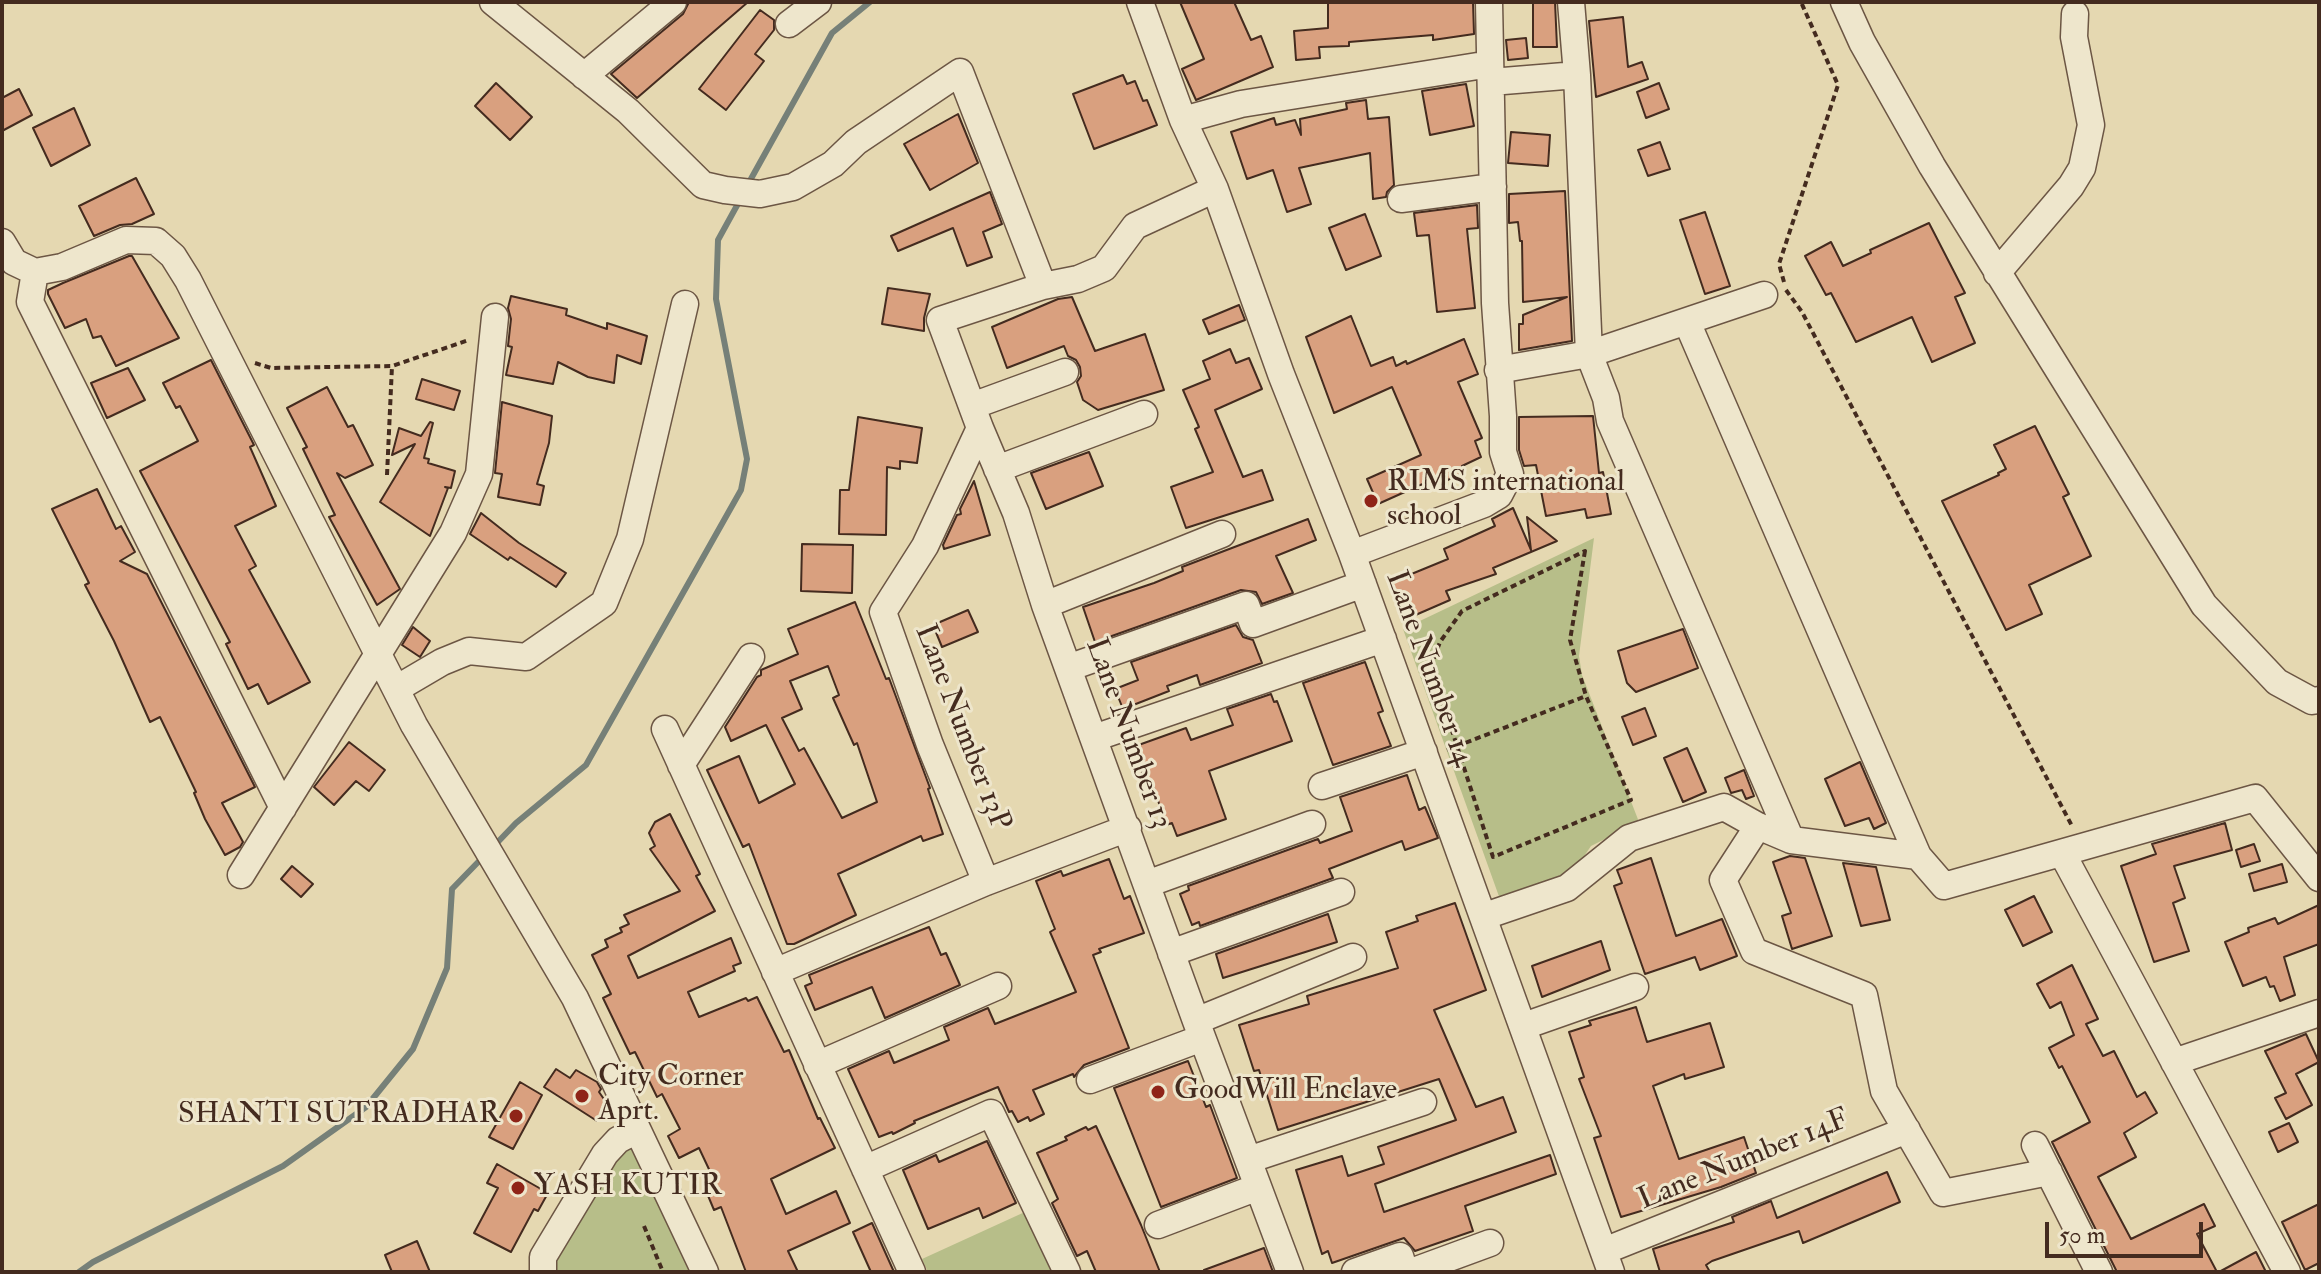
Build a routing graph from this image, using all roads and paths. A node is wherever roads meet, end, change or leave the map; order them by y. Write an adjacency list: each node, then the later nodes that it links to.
1 (493, 2): 13 (street)
2 (673, 2): 13 (street)
3 (818, 2): 10 (street)
4 (1140, 2): 14 (street, Lane Number 14)
5 (1489, 2): 11 (street)
6 (1571, 2): 12 (street)
7 (1801, 2): 57 (path)
8 (1844, 2): 20 (street)
9 (2075, 14): 20 (street)
10 (789, 24)
11 (1490, 73): 12 (street); 14 (street); 15 (street)
12 (1577, 75): 27 (street)
13 (584, 76): 21 (street)
14 (1183, 120): 16 (street, Lane Number 14)
15 (1493, 187): 17 (street); 29 (street)
16 (1215, 189): 21 (street); 36 (street, Lane Number 14)
17 (1401, 199)
18 (2, 242): 19 (street)
19 (35, 272): 26 (street); 52 (street)
20 (1997, 273): 45 (street)
21 (1043, 286): 32 (street, Lane Number 13)
22 (1764, 295): 24 (street)
23 (685, 304): 43 (street)
24 (1687, 322): 27 (street); 58 (street)
25 (495, 324): 28 (path); 40 (street)
26 (226, 354): 28 (path); 40 (street)
27 (1589, 354): 29 (street); 56 (street)
28 (392, 366): 34 (path)
29 (1498, 370): 36 (street)
30 (1065, 372): 32 (street)
31 (1144, 414): 33 (street)
32 (976, 417): 33 (street, Lane Number 13); 61 (street, Lane Number 13P)
33 (997, 469): 38 (street, Lane Number 13)
34 (387, 475)
35 (1222, 534): 38 (street)
36 (1352, 554): 37 (street, Lane Number 14)
37 (1363, 584): 39 (street, Lane Number 14); 42 (street)
38 (1045, 605): 42 (street, Lane Number 13)
39 (1383, 639): 47 (street); 49 (street, Lane Number 14)
40 (378, 653): 43 (street); 52 (street)
41 (751, 657): 50 (street)
42 (1068, 668): 47 (street, Lane Number 13)
43 (396, 689): 77 (street)
44 (1586, 696): 48 (path); 48 (path); 48 (path)
45 (2319, 700)
46 (665, 729): 50 (street)
47 (1094, 738): 55 (street, Lane Number 13)
48 (1457, 746): 49 (path)
49 (1425, 755): 51 (street); 64 (street, Lane Number 14)
50 (681, 765): 67 (street)
51 (1322, 786)
52 (283, 808): 59 (street)
53 (1312, 824): 62 (street)
54 (1758, 826): 56 (street); 64 (street); 78 (street)
55 (1128, 828): 61 (street); 62 (street, Lane Number 13)
56 (1791, 840): 58 (street)
57 (2072, 850): 58 (street); 60 (street); 73 (street)
58 (1918, 856)
59 (241, 875)
60 (2319, 878)
61 (986, 882): 67 (street)
62 (1147, 884): 65 (street, Lane Number 13)
63 (1341, 892): 65 (street)
64 (1485, 916): 71 (street, Lane Number 14)
65 (1171, 953): 72 (street, Lane Number 13)
66 (1353, 957): 72 (street)
67 (775, 972): 74 (street)
68 (998, 986): 74 (street)
69 (1635, 987): 71 (street)
70 (2319, 1013): 73 (street)
71 (1524, 1026): 87 (street, Lane Number 14)
72 (1199, 1030): 75 (street); 80 (street, Lane Number 13)
73 (2174, 1062): 97 (street)
74 (817, 1065): 81 (street)
75 (1090, 1080)
76 (1423, 1102): 80 (street)
77 (637, 1130): 88 (street); 90 (street)
78 (1907, 1130): 82 (street); 87 (street, Lane Number 14F)
79 (2035, 1145): 82 (street)
80 (1248, 1160): 83 (street, Lane Number 13)
81 (865, 1169): 91 (street); 92 (street)
82 (2049, 1172): 96 (street)
83 (1258, 1187): 84 (street); 93 (street, Lane Number 13)
84 (1158, 1225)
85 (644, 1226): 89 (path)
86 (1490, 1243): 95 (street)
87 (1608, 1261)
88 (543, 1272)
89 (663, 1272)
90 (705, 1272)
91 (912, 1272)
92 (1067, 1272)
93 (1290, 1272)
94 (1355, 1272): 95 (street)
95 (1408, 1272)
96 (2099, 1272)
97 (2287, 1272)

